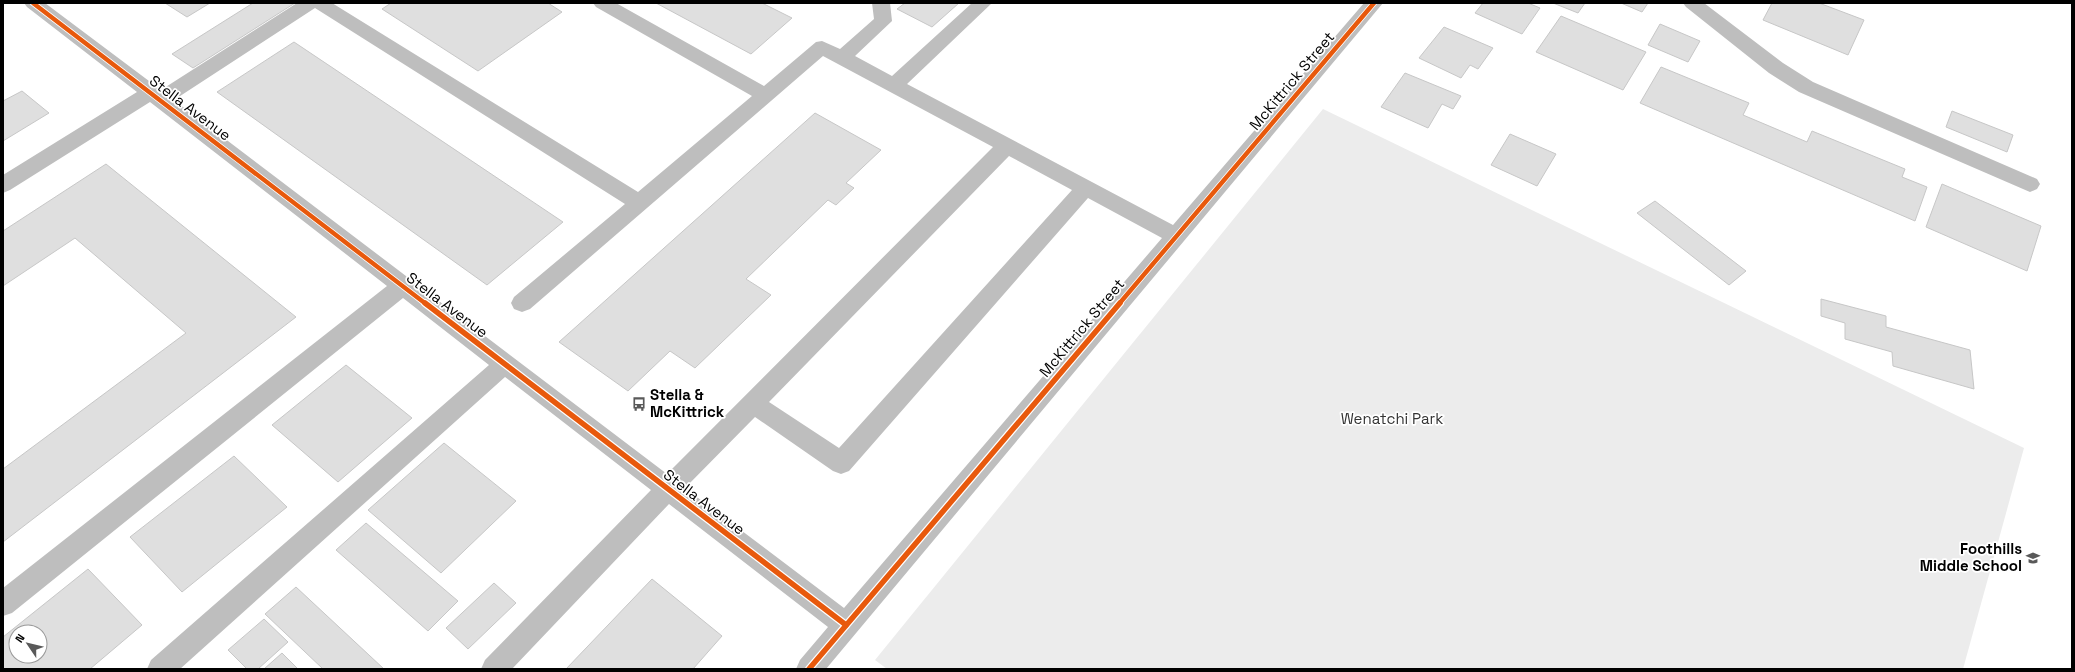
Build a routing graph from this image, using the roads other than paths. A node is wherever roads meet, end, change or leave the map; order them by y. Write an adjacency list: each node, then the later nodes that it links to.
1 (33, 3): 12 (street, Stella Avenue)
2 (310, 3): 12 (street)
3 (319, 3): 17 (street)
4 (602, 3): 11 (street)
5 (881, 3): 9 (street)
6 (983, 3): 10 (street)
7 (1374, 3): 18 (street, McKittrick Street)
8 (1692, 3): 14 (street)
9 (842, 57): 10 (street); 11 (street)
10 (894, 85): 13 (street)
11 (766, 95): 17 (street)
12 (155, 96): 15 (street); 19 (street, Stella Avenue)
13 (1007, 146): 16 (street); 22 (street)
14 (2030, 184)
15 (3, 185)
16 (1085, 188): 18 (street); 22 (street)
17 (640, 203): 20 (street)
18 (1176, 236): 25 (street, McKittrick Street)
19 (402, 286): 21 (street, Stella Avenue); 24 (street)
20 (522, 303)
21 (505, 364): 23 (street, Stella Avenue); 26 (street)
22 (753, 403): 23 (street)
23 (668, 489): 25 (street, Stella Avenue); 27 (street)
24 (3, 604)
25 (846, 625): 28 (street, McKittrick Street)
26 (160, 669)
27 (494, 669)
28 (809, 669)

